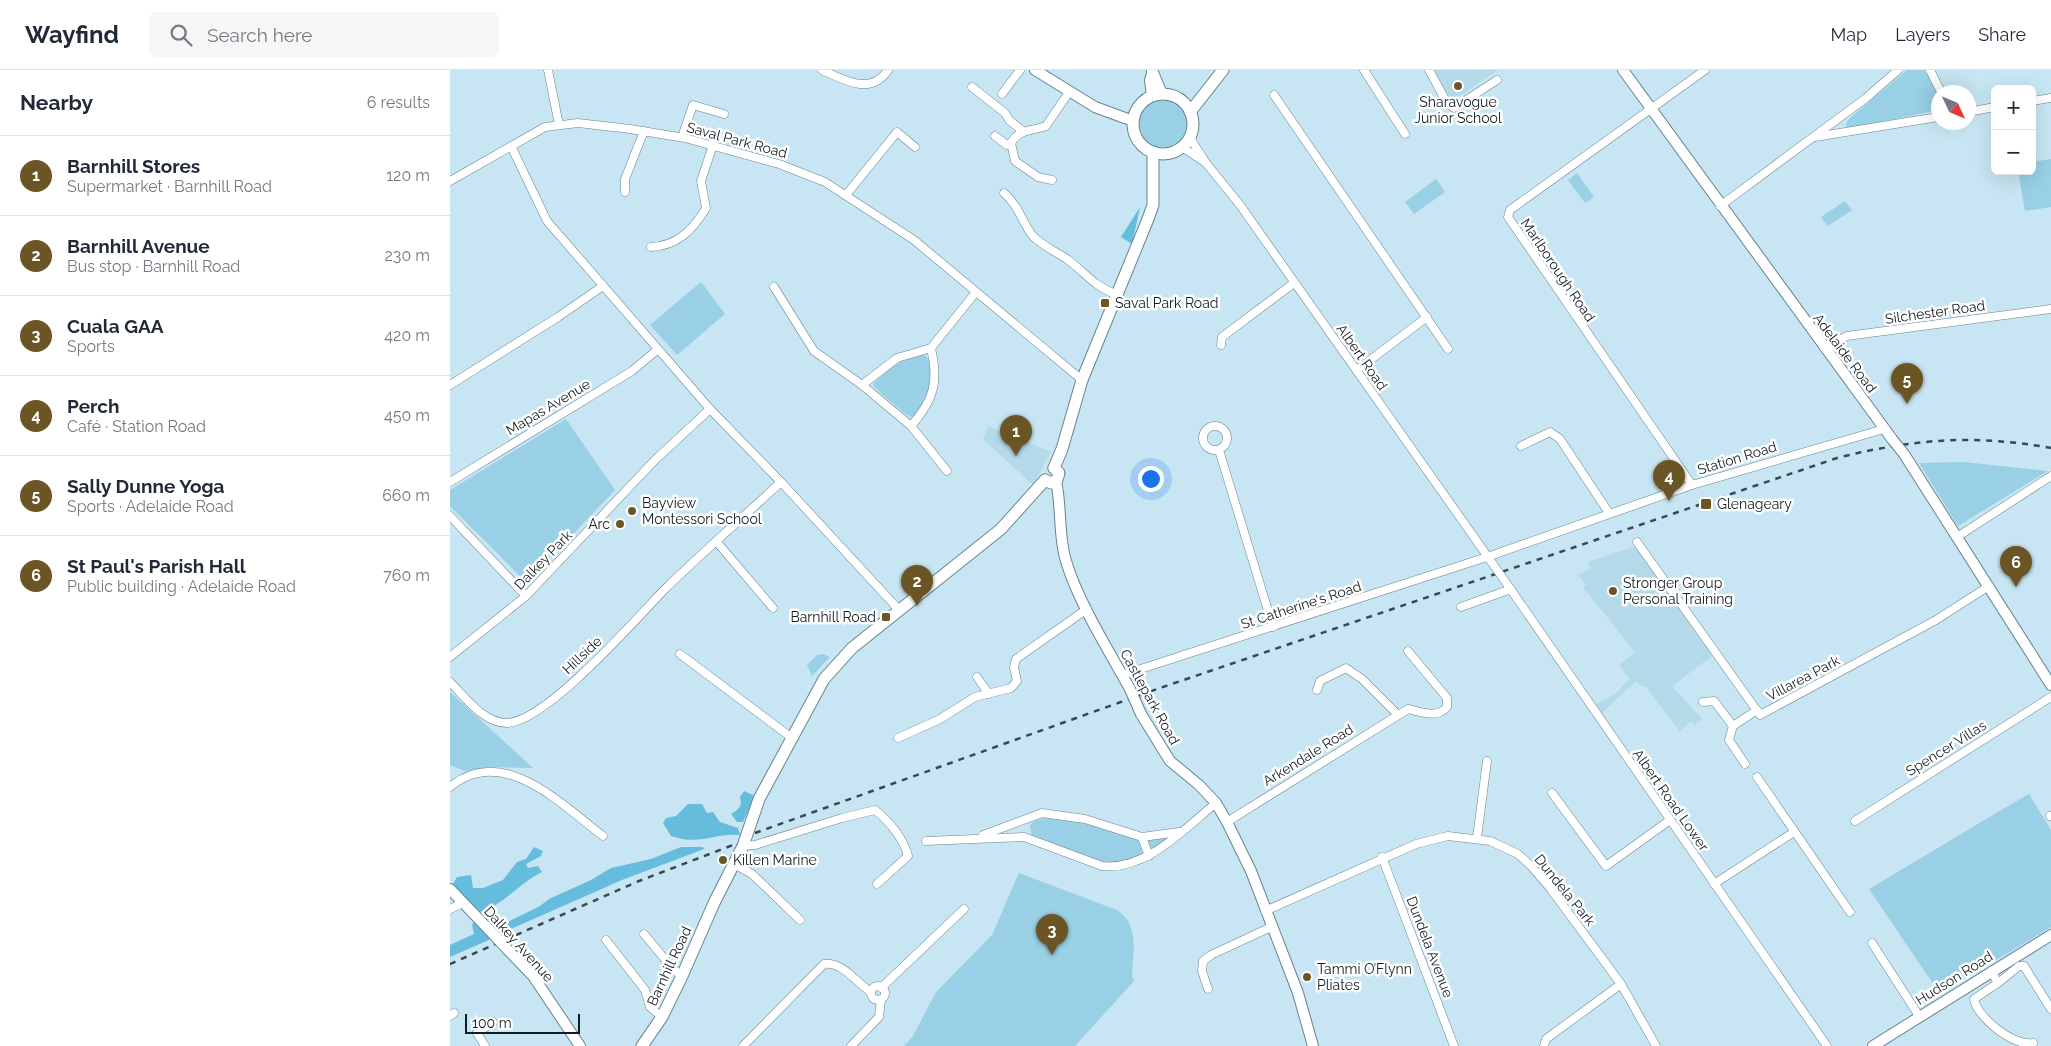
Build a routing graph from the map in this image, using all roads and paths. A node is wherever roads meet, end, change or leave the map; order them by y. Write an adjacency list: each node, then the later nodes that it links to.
1 (548, 70): 30 (street)
2 (822, 70): 3 (street)
3 (888, 70)
4 (1020, 70): 18 (street)
5 (1035, 70): 17 (street)
6 (1223, 70): 23 (main road)
7 (1364, 70): 33 (street)
8 (1429, 70): 14 (street)
9 (1623, 70): 24 (street, Adelaide Road)
10 (1705, 70): 24 (street)
11 (1898, 70): 37 (street)
12 (1930, 70): 15 (street)
13 (1152, 72): 19 (street)
14 (1497, 80)
15 (1938, 85)
16 (972, 87): 32 (street)
17 (1069, 92): 29 (street); 32 (street)
18 (1002, 94)
19 (1157, 95): 23 (main road); 29 (main road)
20 (1274, 95): 58 (street)
21 (2051, 98): 22 (street)
22 (2036, 100)
23 (1188, 108): 36 (main road)
24 (1651, 108): 50 (street, Adelaide Road); 78 (street, Marlborough Road)
25 (1991, 108): 26 (street)
26 (1976, 111)
27 (724, 114): 35 (street)
28 (1931, 118): 37 (street)
29 (1133, 121): 43 (main road)
30 (559, 124): 31 (street, Saval Park Road); 40 (street, Saval Park Road)
31 (644, 131): 35 (street, Saval Park Road); 47 (street)
32 (1023, 131): 38 (street)
33 (1406, 134)
34 (995, 136): 38 (street)
35 (682, 137): 39 (street, Saval Park Road)
36 (1190, 138): 42 (main road); 44 (street, Albert Road)
37 (1813, 138): 50 (street)
38 (1011, 143): 45 (street)
39 (713, 145): 49 (street, Saval Park Road); 51 (street)
40 (511, 146): 46 (street, Saval Park Road); 53 (street)
41 (915, 147): 49 (street)
42 (1182, 147): 43 (main road); 44 (street, Albert Road)
43 (1158, 153): 56 (main road)
44 (1206, 163): 52 (street, Albert Road)
45 (1052, 180)
46 (450, 181)
47 (625, 192)
48 (1004, 193): 56 (street)
49 (846, 195): 55 (street, Saval Park Road)
50 (1720, 206): 61 (street, Adelaide Road)
51 (652, 247)
52 (1294, 284): 59 (street); 64 (street, Albert Road)
53 (603, 286): 63 (street); 66 (street)
54 (774, 287): 67 (street)
55 (976, 292): 60 (street); 65 (street, Saval Park Road)
56 (1117, 295): 65 (main road)
57 (2051, 308): 61 (street, Silchester Road)
58 (1427, 317): 62 (street); 64 (street)
59 (1221, 345)
60 (931, 348): 67 (street); 69 (street)
61 (1824, 348): 70 (street, Adelaide Road)
62 (1448, 349)
63 (656, 350): 68 (street); 76 (street, Mapas Avenue)
64 (1357, 370): 84 (street, Albert Road)
65 (1082, 380): 75 (main road)
66 (450, 385)
67 (862, 385): 69 (street)
68 (710, 409): 77 (street); 88 (street, Dalkey Park)
69 (911, 426): 73 (street)
70 (1884, 429): 78 (street, Station Road); 81 (street, Adelaide Road, bridge)
71 (1521, 446): 79 (street)
72 (1218, 450): 93 (street)
73 (947, 471)
74 (2051, 476): 81 (street)
75 (1051, 481): 91 (street, Castlepark Road); 92 (main road, Barnhill Road)
76 (450, 482)
77 (782, 482): 82 (street, Hillside); 92 (street)
78 (1692, 485): 79 (street, Station Road)
79 (1609, 513): 84 (street, Station Road)
80 (450, 516): 88 (street)
81 (1957, 537): 87 (street, Adelaide Road)
82 (716, 541): 90 (street); 99 (street, Hillside)
83 (1637, 542): 105 (street, Villarea Park)
84 (1487, 557): 85 (street, Albert Road); 93 (street, St Catherine's Road)
85 (1495, 567): 86 (street, Albert Road Lower, bridge)
86 (1509, 586): 89 (street); 116 (street, Albert Road Lower)
87 (1989, 586): 100 (street, Adelaide Road); 105 (street, Villarea Park)
88 (526, 596): 96 (street, Dalkey Park)
89 (1461, 607)
90 (773, 608)
91 (1087, 610): 97 (street, Castlepark Road); 102 (street)
92 (900, 611): 108 (main road, Barnhill Road)
93 (1273, 627): 97 (street, St Catherine's Road)
94 (1408, 651): 106 (street)
95 (680, 654): 108 (street)
96 (450, 657)
97 (1122, 675): 115 (street, Castlepark Road, bridge)
98 (977, 677): 102 (street)
99 (450, 682)
100 (2051, 685)
101 (1317, 690): 106 (street)
102 (988, 694): 109 (street)
103 (2051, 697): 118 (street, Spencer Villas)
104 (1703, 702): 107 (street)
105 (1757, 710): 107 (street)
106 (1401, 713): 119 (street, Arkendale Road)
107 (1733, 726): 111 (street)
108 (792, 738): 128 (main road, Barnhill Road)
109 (898, 738)
110 (1487, 761): 126 (street)
111 (1745, 764)
112 (1757, 776): 121 (street)
113 (450, 786): 122 (street)
114 (1552, 793): 116 (street)
115 (1216, 803): 119 (street, Castlepark Road); 120 (street)
116 (1670, 820): 133 (street, Albert Road Lower)
117 (1020, 821): 123 (street); 124 (street); 125 (street)
118 (1855, 821)
119 (1227, 822): 138 (street, Castlepark Road)
120 (1181, 831): 124 (street); 129 (street)
121 (1794, 832): 133 (street); 139 (street)
122 (603, 836)
123 (1024, 837): 125 (street); 129 (street)
124 (1142, 837): 129 (street)
125 (976, 838): 127 (street)
126 (1477, 838): 130 (street, Dundela Park); 149 (street, Dundela Park)
127 (926, 841)
128 (743, 846): 131 (main road, Barnhill Road); 132 (street)
129 (1149, 856)
130 (1382, 857): 138 (street, Dundela Park); 165 (street, Dundela Avenue)
131 (734, 864): 140 (street); 147 (main road, Barnhill Road)
132 (877, 884)
133 (1714, 884): 168 (street, Albert Road Lower)
134 (450, 889): 135 (street, Dalkey Avenue)
135 (463, 903): 136 (street); 160 (street, Dalkey Avenue, bridge)
136 (450, 909)
137 (964, 909): 150 (street)
138 (1265, 910): 141 (street, Castlepark Road)
139 (1850, 912)
140 (800, 920)
141 (1271, 927): 151 (street); 164 (street, Castlepark Road)
142 (644, 934): 147 (street)
143 (2051, 935): 146 (street, Hudson Road)
144 (606, 940): 156 (street)
145 (1872, 943): 155 (street)
146 (1990, 971): 148 (street); 155 (street, Hudson Road)
147 (682, 976): 156 (main road, Barnhill Road)
148 (1998, 983): 154 (street); 158 (street)
149 (1622, 984): 166 (street); 167 (street, Dundela Park)
150 (881, 988): 152 (street); 153 (street)
151 (1208, 989)
152 (871, 992): 153 (street); 162 (street)
153 (881, 999): 163 (street)
154 (2051, 1009)
155 (1919, 1016): 169 (street, Hudson Road)
156 (662, 1017): 161 (main road, Barnhill Road)
157 (493, 1022): 159 (street)
158 (2033, 1043)
159 (485, 1046)
160 (580, 1046)
161 (642, 1046)
162 (743, 1046)
163 (851, 1046)
164 (1313, 1046)
165 (1454, 1046)
166 (1544, 1046)
167 (1656, 1046)
168 (1827, 1046)
169 (1873, 1046)

